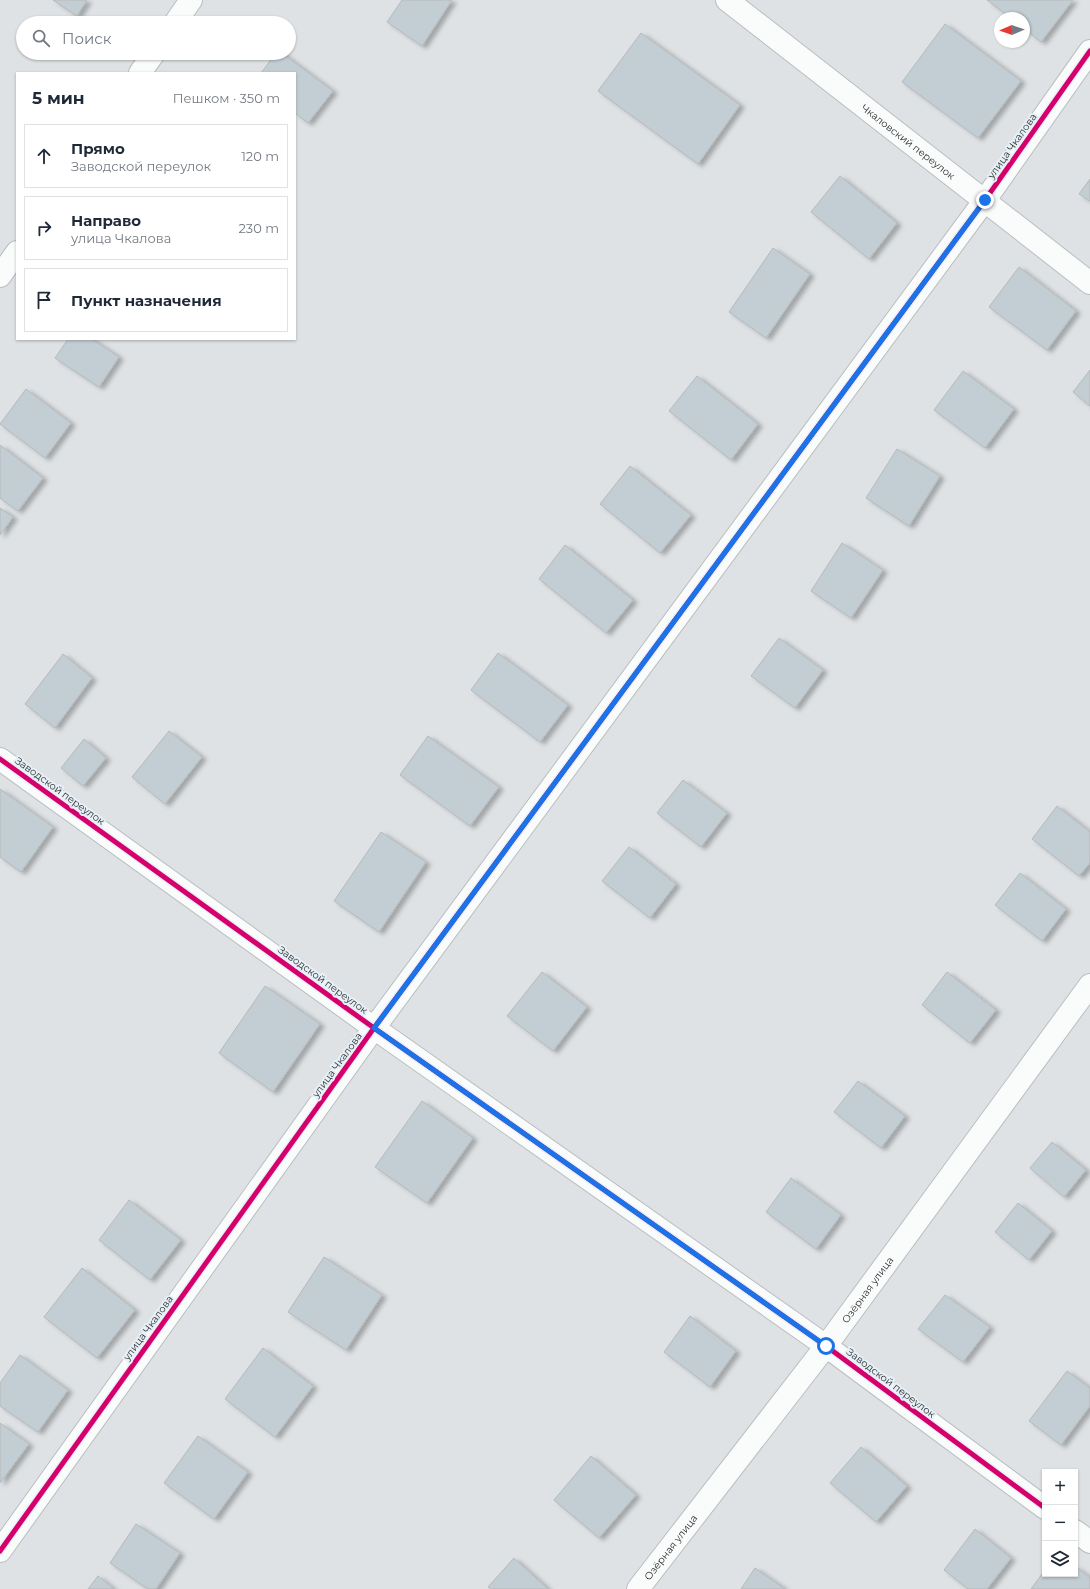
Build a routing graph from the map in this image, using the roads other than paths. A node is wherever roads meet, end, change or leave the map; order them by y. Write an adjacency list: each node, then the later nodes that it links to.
1 (190, 0): 3 (main road)
2 (727, 0): 7 (main road, Чкаловский переулок)
3 (180, 16)
4 (1090, 51): 7 (main road, улица Чкалова)
5 (149, 60): 6 (main road)
6 (141, 72)
7 (985, 200): 10 (main road, Чкаловский переулок); 13 (main road, улица Чкалова)
8 (16, 253): 9 (main road)
9 (0, 276)
10 (1090, 283)
11 (0, 759): 13 (main road, Заводской переулок)
12 (1090, 985): 14 (main road, Озёрная улица)
13 (374, 1028): 14 (main road, Заводской переулок); 18 (main road, улица Чкалова)
14 (826, 1346): 15 (main road, Заводской переулок); 19 (main road, Озёрная улица)
15 (1042, 1506)
16 (1078, 1533): 17 (main road)
17 (1090, 1542)
18 (0, 1551)
19 (638, 1589)

